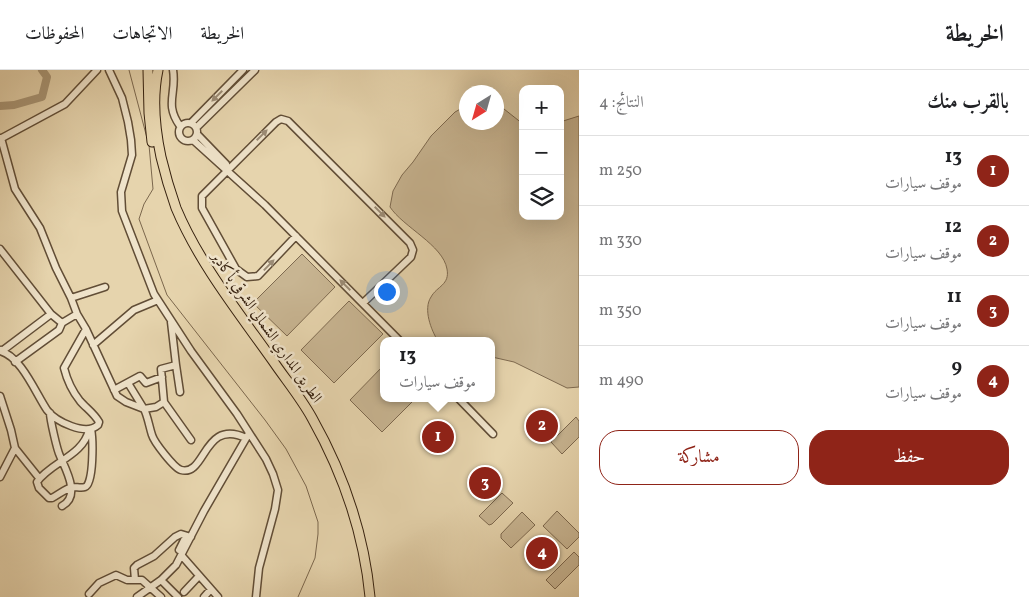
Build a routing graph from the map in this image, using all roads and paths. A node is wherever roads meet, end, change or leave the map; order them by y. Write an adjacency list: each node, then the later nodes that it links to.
1 (97, 70): 10 (street)
2 (109, 70): 16 (street)
3 (148, 70): 62 (highway, الطريق المداري الشمالي الشرقي بأكادير)
4 (158, 70): 63 (highway, الطريق المداري الشمالي الشرقي بأكادير)
5 (173, 70): 8 (street)
6 (244, 70): 9 (street, one-way to 9)
7 (255, 70): 9 (street)
8 (180, 126): 9 (street); 9 (street)
9 (194, 131): 11 (street)
10 (0, 138): 15 (street)
11 (228, 170): 12 (street); 12 (street, one-way to 12); 17 (street, one-way to 17)
12 (296, 236): 17 (street, one-way to 12)
13 (0, 249): 18 (street)
14 (105, 287): 15 (street)
15 (71, 298): 19 (street)
16 (158, 300): 20 (street); 24 (street)
17 (363, 303): 23 (street)
18 (51, 314): 21 (street); 25 (street)
19 (77, 314): 21 (street); 22 (street)
20 (171, 321): 27 (street); 40 (street)
21 (62, 323): 26 (street)
22 (86, 329): 24 (street); 38 (street)
23 (396, 337)
24 (93, 344): 30 (street)
25 (1, 350): 26 (street)
26 (15, 362): 37 (street)
27 (176, 365): 28 (street); 31 (street)
28 (162, 377): 29 (street); 33 (street)
29 (128, 383): 30 (street); 36 (street)
30 (114, 390): 36 (street)
31 (180, 392)
32 (0, 396): 35 (street)
33 (164, 402): 36 (street); 41 (street)
34 (462, 402): 39 (street)
35 (2, 409): 42 (street)
36 (144, 409): 40 (street)
37 (50, 413): 38 (street); 43 (street)
38 (90, 430): 43 (street); 46 (street)
39 (493, 434)
40 (248, 435): 48 (street); 61 (street)
41 (191, 440)
42 (15, 448): 44 (street); 45 (street)
43 (62, 460): 45 (street); 46 (street)
44 (0, 477)
45 (39, 478): 46 (street)
46 (71, 487): 47 (street)
47 (62, 506)
48 (188, 536): 49 (street); 51 (street)
49 (180, 553): 50 (street); 52 (street)
50 (199, 576): 54 (street); 56 (street)
51 (135, 580): 53 (street); 55 (street)
52 (161, 580): 53 (street); 56 (street)
53 (151, 587): 57 (street); 58 (street)
54 (211, 590): 59 (street); 60 (street)
55 (88, 594)
56 (181, 595)
57 (139, 597)
58 (161, 597)
59 (204, 597)
60 (218, 597)
61 (256, 597)
62 (365, 597)
63 (370, 597)

